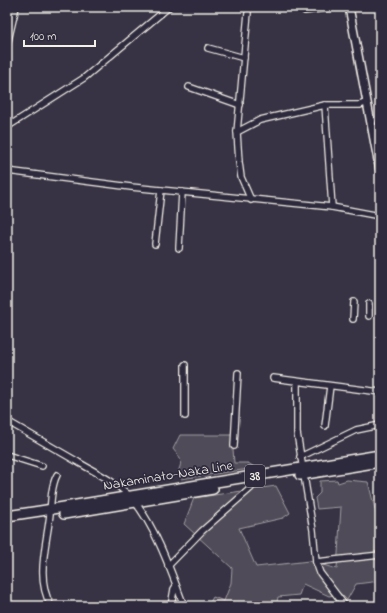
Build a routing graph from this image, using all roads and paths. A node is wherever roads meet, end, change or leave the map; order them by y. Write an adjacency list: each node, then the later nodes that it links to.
1 (16, 7): 7 (street)
2 (169, 7): 14 (street)
3 (334, 7): 5 (street)
4 (349, 7): 11 (street)
5 (305, 11)
6 (248, 13): 9 (street)
7 (7, 45)
8 (208, 48): 9 (street)
9 (244, 58): 12 (street)
10 (189, 87): 12 (street)
11 (367, 102): 13 (street); 16 (street)
12 (240, 105): 15 (street)
13 (325, 105): 15 (street); 22 (street)
14 (7, 127)
15 (237, 132): 21 (street)
16 (378, 146): 18 (street)
17 (7, 171): 19 (street)
18 (380, 172)
19 (161, 190): 20 (street); 24 (street)
20 (182, 192): 21 (street); 25 (street)
21 (251, 200): 22 (street)
22 (332, 208): 23 (street)
23 (380, 216)
24 (155, 244)
25 (179, 248)
26 (354, 302): 29 (street)
27 (369, 304): 28 (street)
28 (369, 316)
29 (353, 319)
30 (185, 365): 36 (street)
31 (238, 373): 40 (street)
32 (273, 378): 33 (street)
33 (297, 382): 34 (street); 43 (street)
34 (330, 386): 35 (street); 39 (street)
35 (380, 392)
36 (185, 416)
37 (7, 421): 49 (street)
38 (380, 425): 43 (street)
39 (325, 426)
40 (234, 446)
41 (7, 455): 45 (street)
42 (380, 455): 46 (main road, Nakaminato-Naka Line / 38)
43 (300, 457): 46 (street)
44 (380, 462): 46 (main road, Nakaminato-Naka Line / 38)
45 (42, 466)
46 (303, 471): 48 (main road, Nakaminato-Naka Line / 38); 49 (main road, Nakaminato-Naka Line / 38); 54 (street)
47 (57, 475): 50 (street)
48 (253, 483): 49 (main road, Nakaminato-Naka Line / 38); 55 (street)
49 (132, 499): 50 (main road, Nakaminato-Naka Line / 38); 55 (street)
50 (50, 513): 51 (main road, Nakaminato-Naka Line / 38); 52 (main road, Nakaminato-Naka Line / 38); 57 (street)
51 (7, 516)
52 (7, 522)
53 (380, 555): 54 (street)
54 (316, 562): 60 (street)
55 (168, 566): 56 (street)
56 (176, 586): 58 (street); 59 (street)
57 (51, 606)
58 (170, 606)
59 (184, 606)
60 (345, 606)

